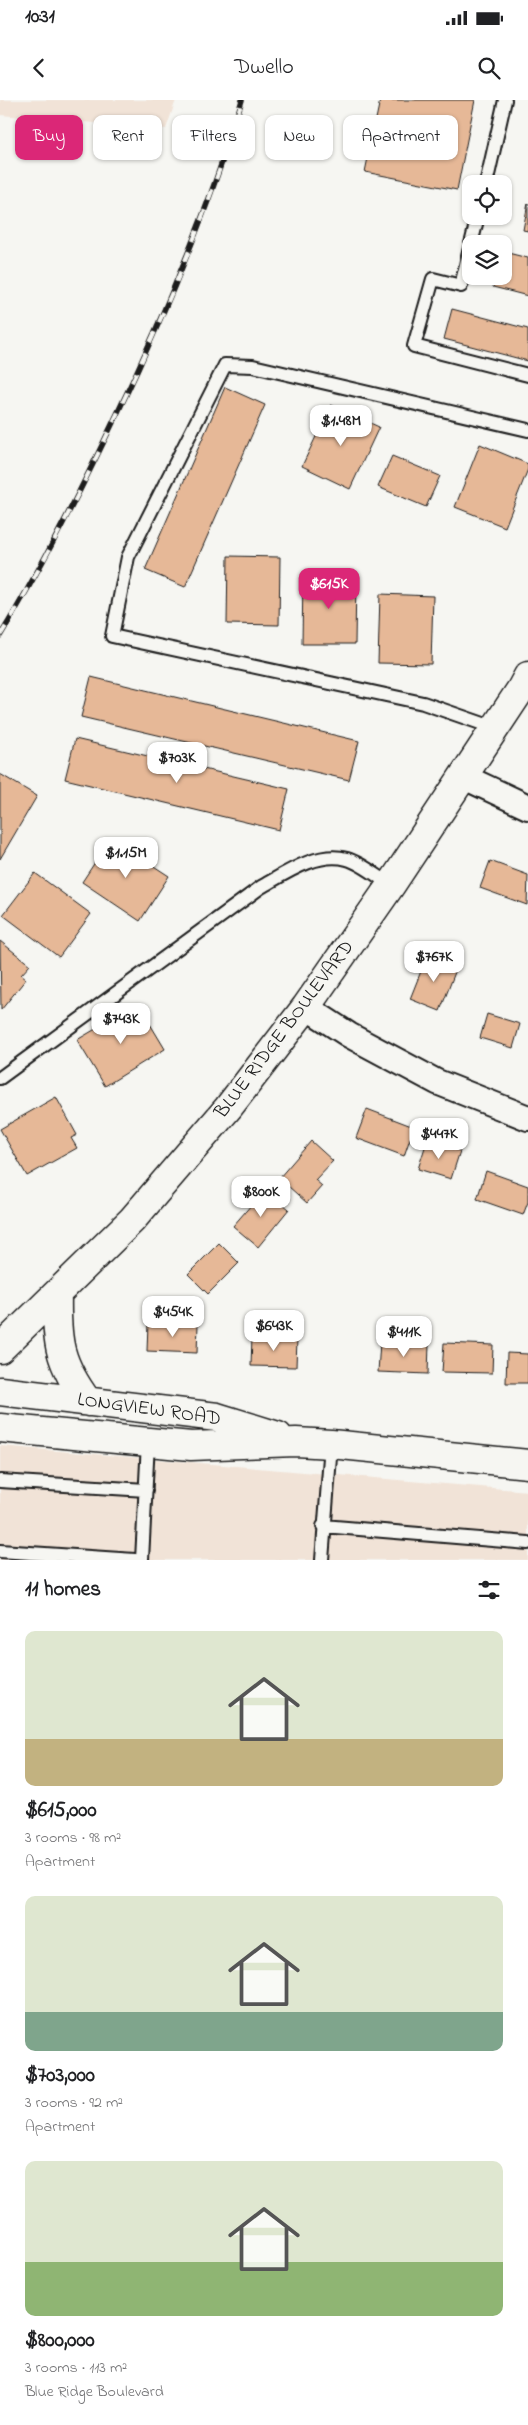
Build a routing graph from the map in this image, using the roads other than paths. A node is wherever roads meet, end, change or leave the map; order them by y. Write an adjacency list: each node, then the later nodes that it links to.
1 (505, 100): 2 (lane)
2 (488, 175)
3 (462, 282): 4 (lane)
4 (528, 375)
5 (528, 430): 7 (lane)
6 (528, 676): 7 (main road, BLUE RIDGE BOULEVARD)
7 (495, 728): 8 (main road, BLUE RIDGE BOULEVARD)
8 (462, 776): 9 (street); 10 (main road, BLUE RIDGE BOULEVARD)
9 (528, 807)
10 (391, 885): 11 (main road, BLUE RIDGE BOULEVARD); 12 (lane)
11 (306, 1007): 13 (street); 14 (main road, BLUE RIDGE BOULEVARD)
12 (0, 1078)
13 (528, 1118)
14 (57, 1294): 15 (main road, BLUE RIDGE BOULEVARD); 17 (main road)
15 (0, 1349)
16 (0, 1392): 17 (main road, LONGVIEW ROAD)
17 (88, 1402): 20 (main road, LONGVIEW ROAD)
18 (0, 1428): 19 (main road, LONGVIEW ROAD)
19 (148, 1442): 20 (main road, LONGVIEW ROAD); 24 (lane)
20 (296, 1442): 21 (main road, LONGVIEW ROAD)
21 (331, 1444): 22 (main road, LONGVIEW ROAD); 25 (lane)
22 (528, 1464)
23 (0, 1481): 24 (lane)
24 (146, 1490): 29 (lane)
25 (323, 1526): 26 (lane); 30 (lane)
26 (528, 1543)
27 (0, 1551): 28 (lane)
28 (135, 1560)
29 (142, 1560)
30 (322, 1560)

